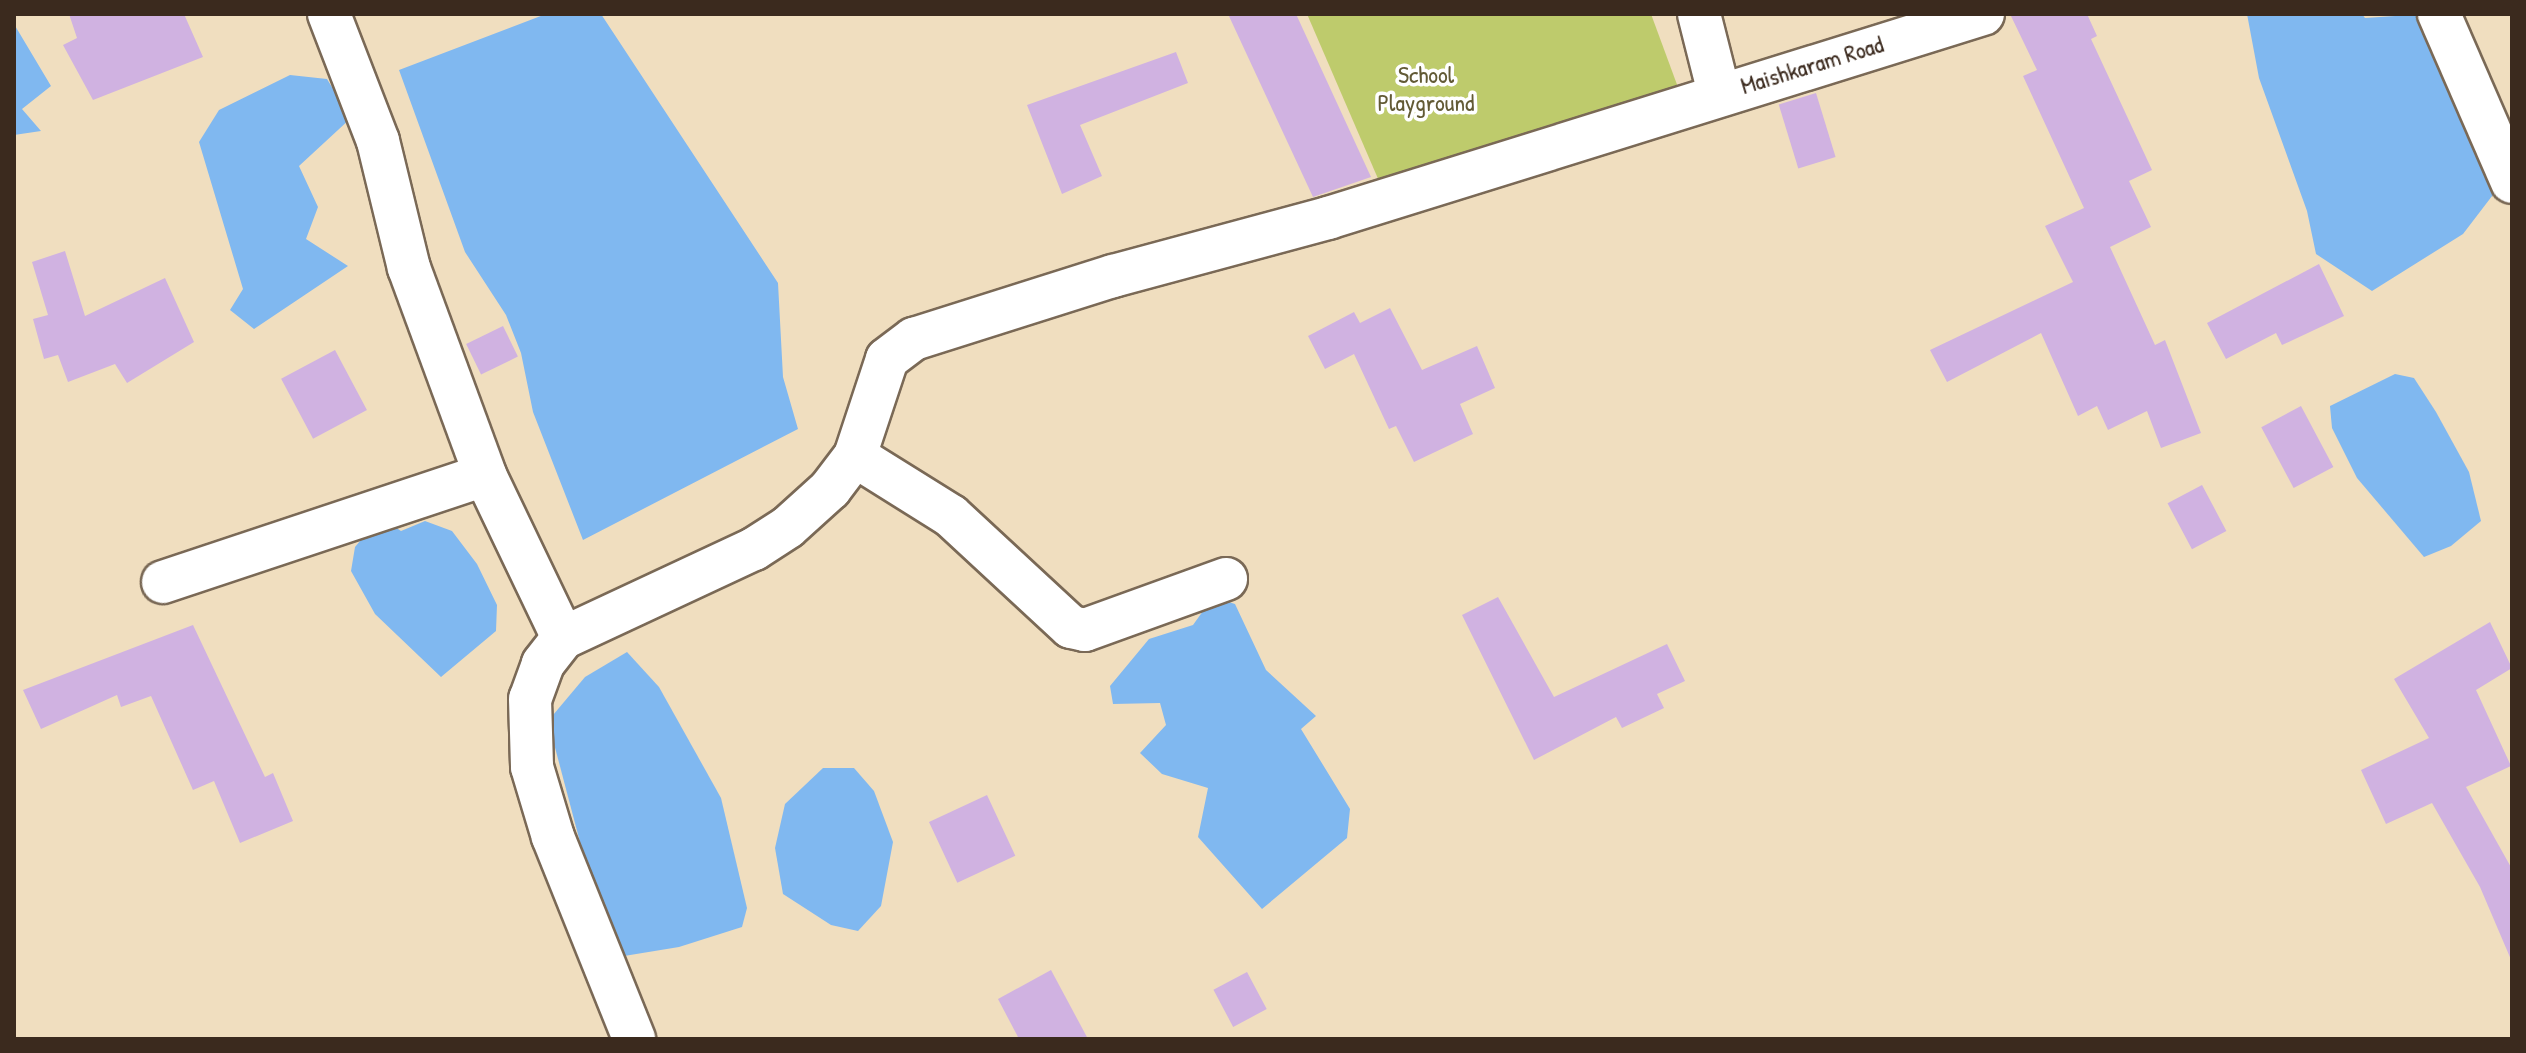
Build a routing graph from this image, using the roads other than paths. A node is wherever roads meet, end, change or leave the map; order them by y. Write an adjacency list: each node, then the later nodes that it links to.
1 (329, 14): 8 (street)
2 (1699, 14): 5 (street, Maishkaram Road)
3 (1983, 14): 5 (street, Maishkaram Road)
4 (2439, 14): 6 (street)
5 (1719, 93): 7 (street)
6 (2512, 182)
7 (855, 456): 9 (street); 11 (street)
8 (485, 475): 10 (street); 11 (street)
9 (1226, 579)
10 (163, 582)
11 (563, 638): 12 (street)
12 (634, 1039)

